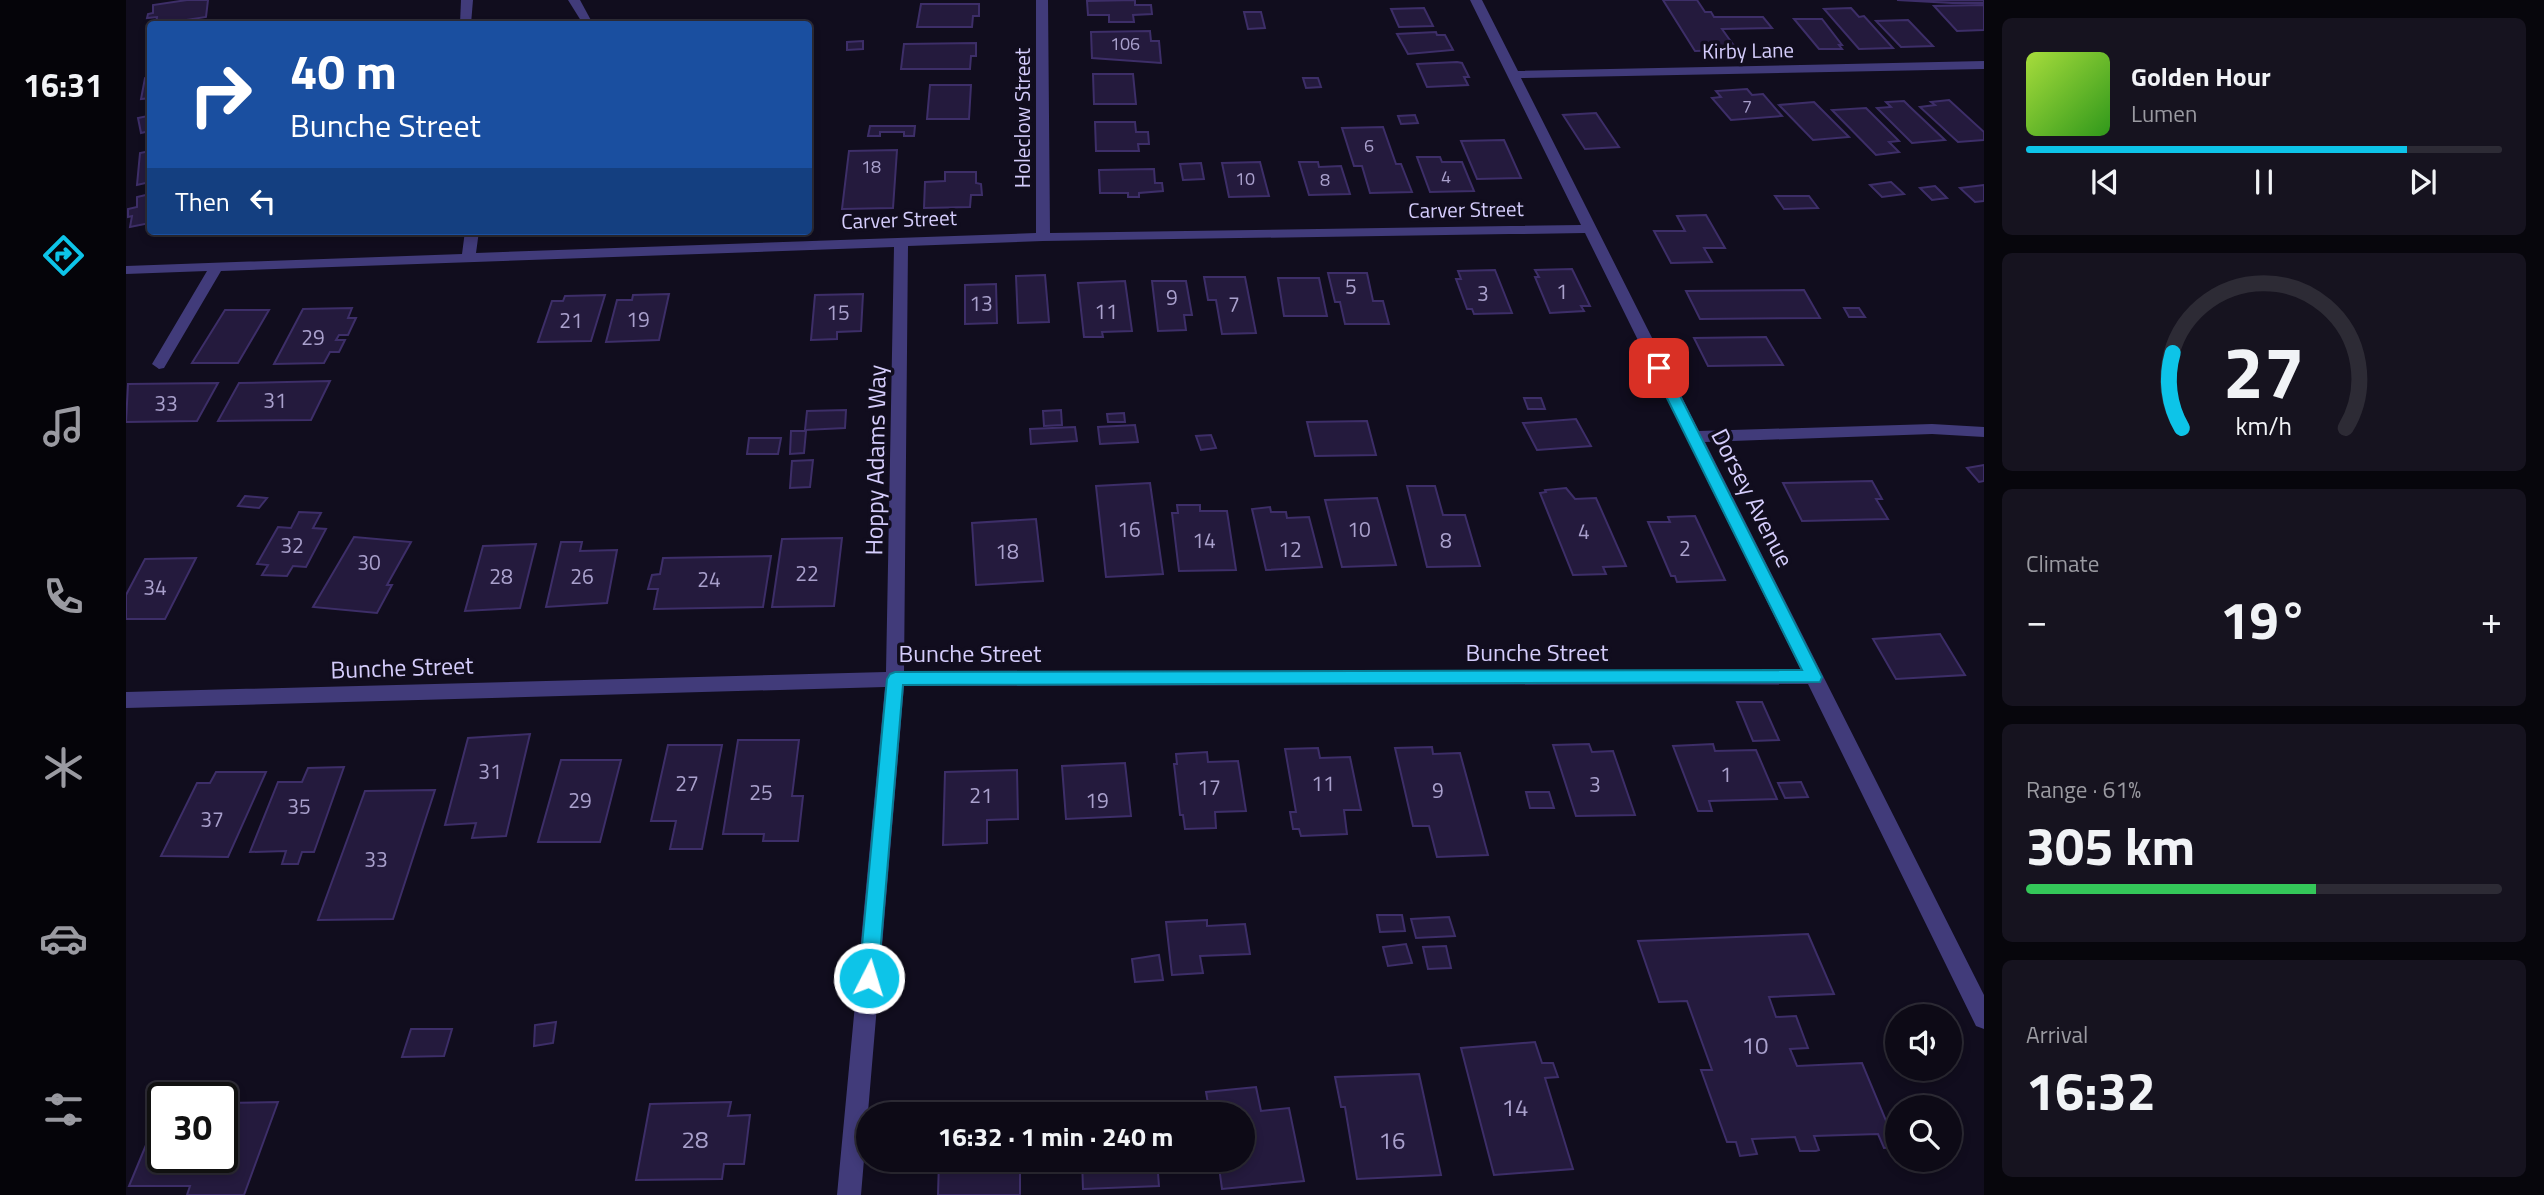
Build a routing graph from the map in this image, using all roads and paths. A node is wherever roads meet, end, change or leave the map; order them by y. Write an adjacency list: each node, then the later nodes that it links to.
1 (467, 0): 5 (street)
2 (574, 0): 6 (street)
3 (1042, 0): 11 (street, Holeclow Street)
4 (1476, 0): 8 (street, Dorsey Avenue)
5 (466, 21)
6 (586, 21)
7 (1984, 65): 8 (street, Kirby Lane)
8 (1513, 75): 9 (street, Dorsey Avenue)
9 (1590, 229): 11 (street, Carver Street); 18 (street, Dorsey Avenue)
10 (472, 235): 13 (street)
11 (1043, 237): 12 (street, Carver Street)
12 (901, 241): 13 (street, Carver Street); 20 (street, Hoppy Adams Way)
13 (469, 257): 14 (street, Carver Street)
14 (217, 266): 15 (street, Carver Street); 16 (street)
15 (126, 270)
16 (159, 364)
17 (1984, 432): 18 (street)
18 (1693, 437): 19 (street, Dorsey Avenue)
19 (1814, 677): 20 (street, Bunche Street); 22 (street, Dorsey Avenue)
20 (895, 679): 21 (street, Bunche Street); 23 (street, Hoppy Adams Way)
21 (126, 700)
22 (1984, 1017)
23 (849, 1195)

